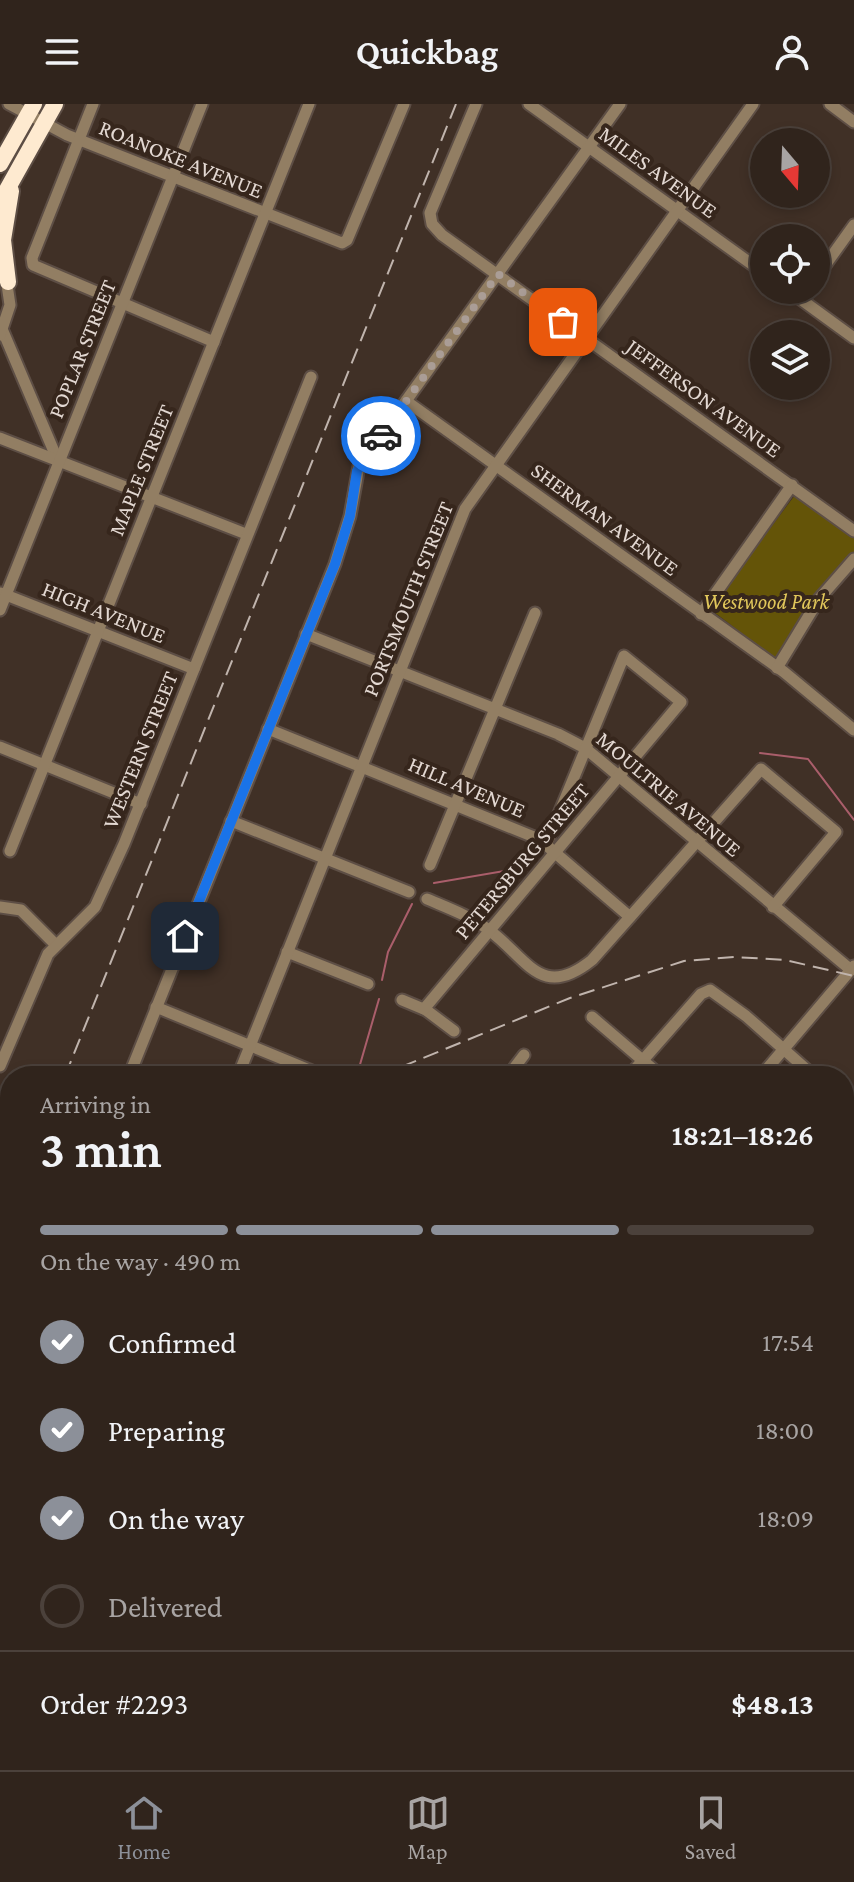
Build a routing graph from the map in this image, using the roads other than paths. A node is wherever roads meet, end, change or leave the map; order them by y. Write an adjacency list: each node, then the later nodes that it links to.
1 (9, 104): 12 (street, ROANOKE AVENUE)
2 (55, 104): 14 (highway)
3 (93, 104): 15 (street)
4 (202, 104): 19 (street, POPLAR STREET)
5 (309, 104): 22 (street, MAPLE STREET)
6 (404, 104): 22 (street, ROANOKE AVENUE)
7 (476, 104): 27 (street, JEFFERSON AVENUE)
8 (529, 104): 16 (street, MILES AVENUE)
9 (620, 104): 16 (street)
10 (753, 104): 21 (street, PORTSMOUTH STREET)
11 (830, 104): 13 (street)
12 (31, 109): 14 (street, ROANOKE AVENUE); 17 (highway)
13 (854, 122)
14 (44, 124): 15 (street, ROANOKE AVENUE); 18 (highway)
15 (79, 140): 19 (street, ROANOKE AVENUE); 29 (street)
16 (589, 147): 21 (street, MILES AVENUE); 27 (street)
17 (0, 164)
18 (16, 174): 20 (highway); 28 (highway)
19 (172, 177): 22 (street, ROANOKE AVENUE); 29 (street, POPLAR STREET)
20 (0, 202)
21 (677, 211): 25 (street, MILES AVENUE); 32 (street, PORTSMOUTH STREET)
22 (265, 213): 34 (street, MAPLE STREET)
23 (854, 225): 24 (street)
24 (830, 258)
25 (750, 263)
26 (0, 265): 28 (street)
27 (498, 274): 32 (street, JEFFERSON AVENUE); 36 (street)
28 (8, 282): 31 (street)
29 (122, 303): 34 (street); 38 (street, POPLAR STREET)
30 (814, 304): 33 (street)
31 (1, 332): 38 (street)
32 (585, 338): 39 (street, PORTSMOUTH STREET); 40 (street, JEFFERSON AVENUE)
33 (854, 338)
34 (214, 342): 41 (street, MAPLE STREET)
35 (311, 377): 43 (street, WESTERN STREET)
36 (406, 401): 39 (street, SHERMAN AVENUE); 50 (street)
37 (0, 438): 38 (street)
38 (58, 461): 41 (street); 45 (street, POPLAR STREET)
39 (495, 465): 48 (street, SHERMAN AVENUE); 53 (street, PORTSMOUTH STREET)
40 (792, 485): 42 (street, JEFFERSON AVENUE); 48 (street)
41 (152, 497): 43 (street); 49 (street, MAPLE STREET)
42 (854, 531)
43 (246, 534): 52 (street, WESTERN STREET)
44 (854, 559): 51 (street)
45 (3, 594): 46 (street, POPLAR STREET); 49 (street, HIGH AVENUE)
46 (0, 610)
47 (535, 613): 54 (street)
48 (701, 614): 51 (street, SHERMAN AVENUE)
49 (98, 632): 52 (street, HIGH AVENUE); 59 (street, MAPLE STREET)
50 (306, 634): 53 (street, MOULTRIE AVENUE); 55 (street)
51 (777, 668): 56 (street, SHERMAN AVENUE)
52 (194, 669): 63 (street, WESTERN STREET)
53 (400, 670): 54 (street, MOULTRIE AVENUE); 60 (street, PORTSMOUTH STREET)
54 (493, 709): 58 (street, MOULTRIE AVENUE); 62 (street)
55 (268, 729): 60 (street, HILL AVENUE); 64 (street)
56 (854, 730)
57 (0, 747): 59 (street)
58 (585, 748): 61 (street, MOULTRIE AVENUE); 61 (street, PETERSBURG STREET); 66 (street)
59 (46, 765): 63 (street); 67 (street, MAPLE STREET)
60 (362, 765): 62 (street, HILL AVENUE); 68 (street, PORTSMOUTH STREET)
61 (619, 776): 65 (street, MOULTRIE AVENUE); 66 (street, PETERSBURG STREET)
62 (455, 803): 66 (street, HILL AVENUE); 69 (street)
63 (141, 804): 76 (street, WESTERN STREET)
64 (231, 821): 68 (street); 81 (street)
65 (695, 842): 73 (street, MOULTRIE AVENUE); 73 (street); 74 (street)
66 (550, 849): 74 (street, HILL AVENUE); 75 (street, PETERSBURG STREET)
67 (10, 851)
68 (325, 859): 70 (street); 77 (street, PORTSMOUTH STREET)
69 (430, 865)
70 (409, 892)
71 (427, 899): 75 (street)
72 (0, 907): 76 (street)
73 (773, 907): 78 (street, MOULTRIE AVENUE)
74 (630, 917): 75 (street)
75 (489, 931): 82 (street, PETERSBURG STREET)
76 (55, 944): 89 (street, WESTERN STREET)
77 (287, 952): 79 (street); 85 (street, PORTSMOUTH STREET)
78 (852, 968): 86 (street)
79 (368, 984)
80 (402, 1000): 82 (street)
81 (156, 1007): 85 (street); 90 (street)
82 (424, 1009): 84 (street)
83 (592, 1017): 88 (street)
84 (454, 1031)
85 (250, 1046): 91 (street, PORTSMOUTH STREET); 92 (street)
86 (784, 1049): 88 (street); 96 (street); 97 (street)
87 (524, 1055): 93 (street)
88 (643, 1061): 94 (street); 95 (street)
89 (0, 1066)
90 (133, 1066)
91 (242, 1066)
92 (299, 1066)
93 (516, 1066)
94 (638, 1066)
95 (649, 1066)
96 (770, 1066)
97 (803, 1066)

